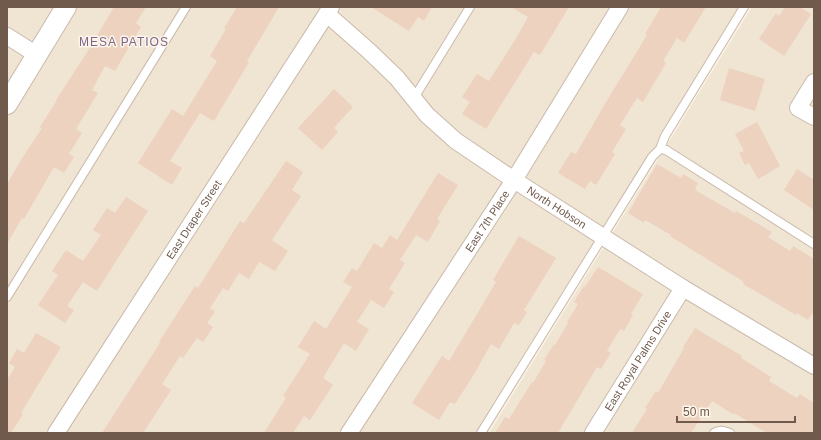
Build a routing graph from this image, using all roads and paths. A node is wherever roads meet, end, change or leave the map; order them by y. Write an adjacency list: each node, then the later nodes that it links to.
1 (66, 7): 8 (street)
2 (186, 7): 18 (lane)
3 (470, 7): 10 (lane)
4 (620, 7): 14 (street, East 7th Place)
5 (744, 7): 13 (lane)
6 (329, 10): 10 (street, North Hobson); 20 (street, East Draper Street)
7 (7, 36): 8 (street)
8 (37, 56): 11 (street)
9 (814, 82): 12 (street)
10 (414, 98): 14 (street, North Hobson)
11 (7, 104)
12 (814, 117)
13 (660, 149): 15 (lane); 16 (lane)
14 (514, 180): 15 (street, North Hobson); 21 (street, East 7th Place)
15 (602, 237): 17 (street, North Hobson); 22 (lane)
16 (814, 244)
17 (682, 288): 19 (street, North Hobson); 23 (street, East Royal Palms Drive)
18 (7, 297)
19 (814, 366)
20 (56, 433)
21 (349, 433)
22 (481, 433)
23 (593, 433)
24 (714, 433): 25 (lane)
25 (730, 433)

